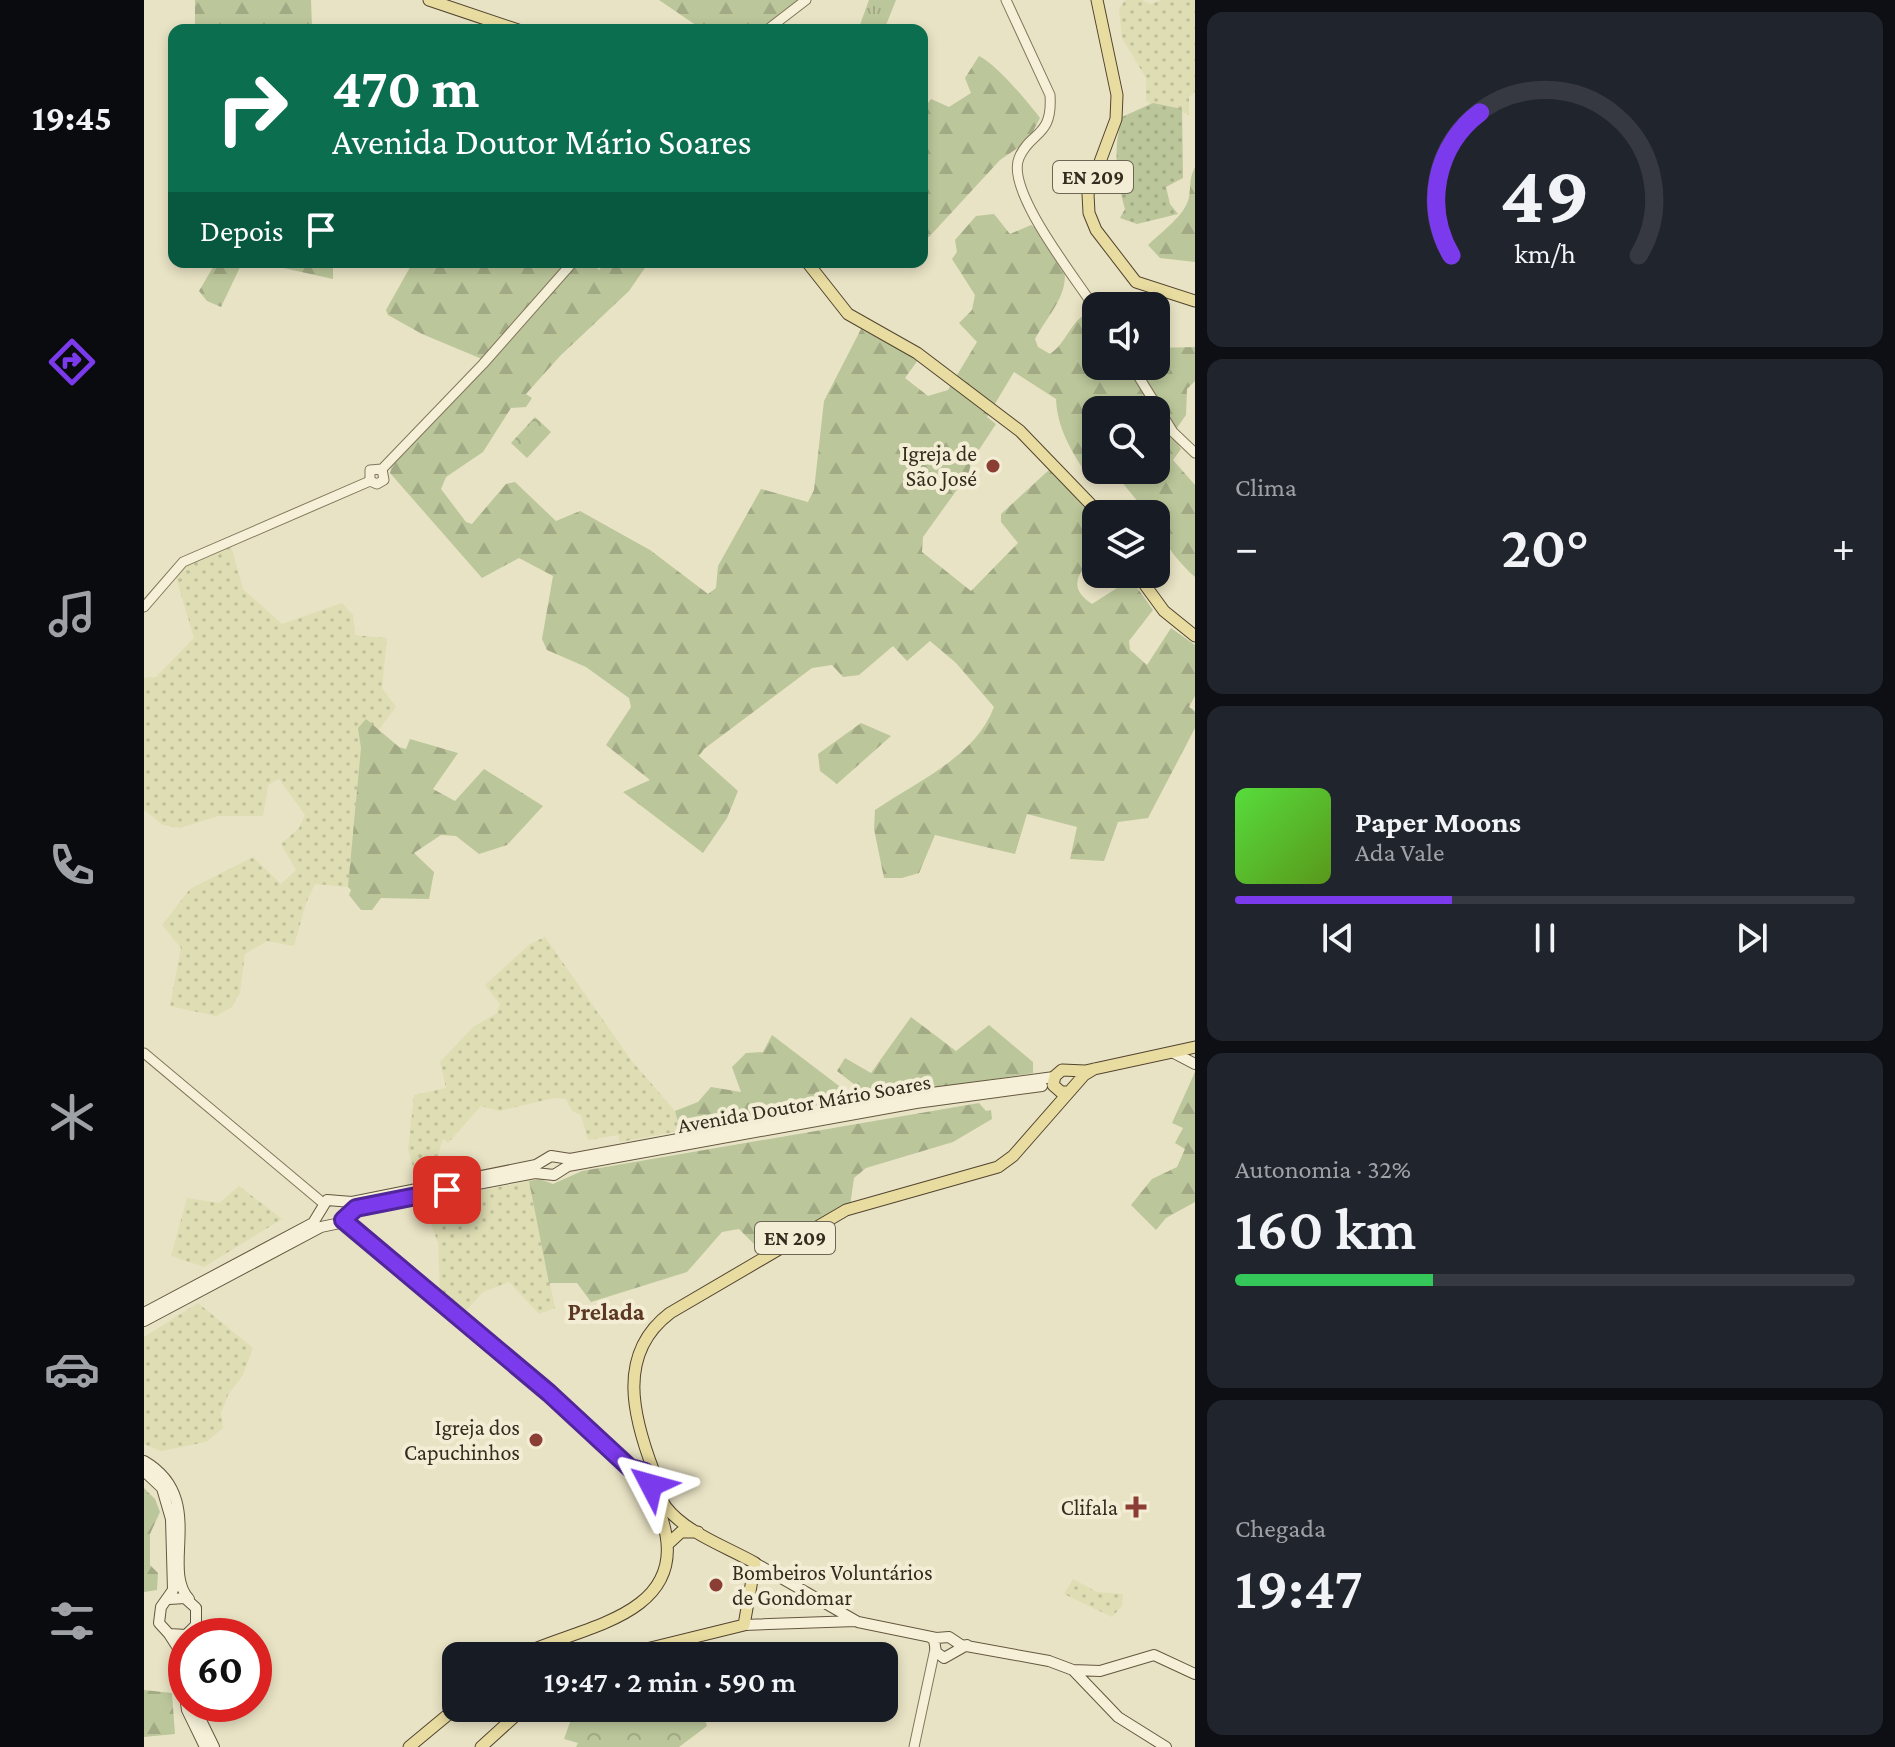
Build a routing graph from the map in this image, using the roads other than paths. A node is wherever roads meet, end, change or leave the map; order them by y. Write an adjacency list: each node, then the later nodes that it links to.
1 (429, 0): 5 (main road)
2 (806, 0): 6 (street)
3 (1006, 0): 9 (street)
4 (1097, 0): 10 (main road, EN 209)
5 (500, 24)
6 (775, 24)
7 (568, 268): 15 (street)
8 (812, 268): 13 (main road)
9 (1084, 292)
10 (1195, 301)
11 (1141, 380): 12 (street)
12 (1195, 453)
13 (1087, 500)
14 (1147, 588): 16 (main road)
15 (144, 607)
16 (1195, 636)
17 (1195, 1047): 18 (main road, EN 209)
18 (1172, 1052): 20 (main road); 21 (main road, EN 209)
19 (144, 1053): 27 (street)
20 (1195, 1064)
21 (1094, 1069): 22 (main road, EN 209); 22 (main road, EN 209)
22 (1061, 1089): 24 (main road, Avenida Doutor Mário Soares); 35 (main road, EN 209)
23 (546, 1160): 24 (main road, Avenida Doutor Mário Soares); 25 (main road); 26 (main road, Avenida Doutor Mário Soares)
24 (561, 1164): 25 (main road, Avenida Doutor Mário Soares)
25 (548, 1174): 29 (main road, Avenida Doutor Mário Soares)
26 (340, 1201): 27 (main road); 29 (main road)
27 (323, 1203): 28 (main road)
28 (320, 1215): 30 (main road); 31 (main road)
29 (344, 1218): 30 (main road); 35 (street)
30 (332, 1225): 32 (main road)
31 (144, 1313)
32 (144, 1321)
33 (144, 1461): 40 (main road)
34 (144, 1471): 39 (main road)
35 (649, 1477): 36 (main road); 37 (main road, EN 209)
36 (699, 1532): 37 (main road); 38 (main road)
37 (668, 1544): 45 (main road, EN 209)
38 (755, 1563): 41 (main road); 43 (main road)
39 (169, 1599): 40 (main road); 44 (main road)
40 (190, 1600): 42 (main road)
41 (840, 1615): 43 (main road); 48 (main road)
42 (197, 1618)
43 (744, 1625): 46 (main road)
44 (168, 1633)
45 (552, 1642)
46 (675, 1642)
47 (955, 1642): 48 (main road); 49 (main road); 50 (main road)
48 (938, 1644): 50 (main road); 53 (street)
49 (967, 1645): 50 (main road); 51 (main road)
50 (951, 1656): 53 (street)
51 (1073, 1670): 52 (main road); 55 (main road)
52 (1097, 1671): 54 (main road); 55 (main road)
53 (932, 1674): 64 (street)
54 (1195, 1674)
55 (1089, 1687): 65 (main road)
56 (442, 1720): 62 (main road)
57 (193, 1722): 60 (main road)
58 (202, 1722): 61 (main road)
59 (508, 1722): 63 (main road)
60 (205, 1747)
61 (214, 1747)
62 (409, 1747)
63 (481, 1747)
64 (914, 1747)
65 (1166, 1747)

